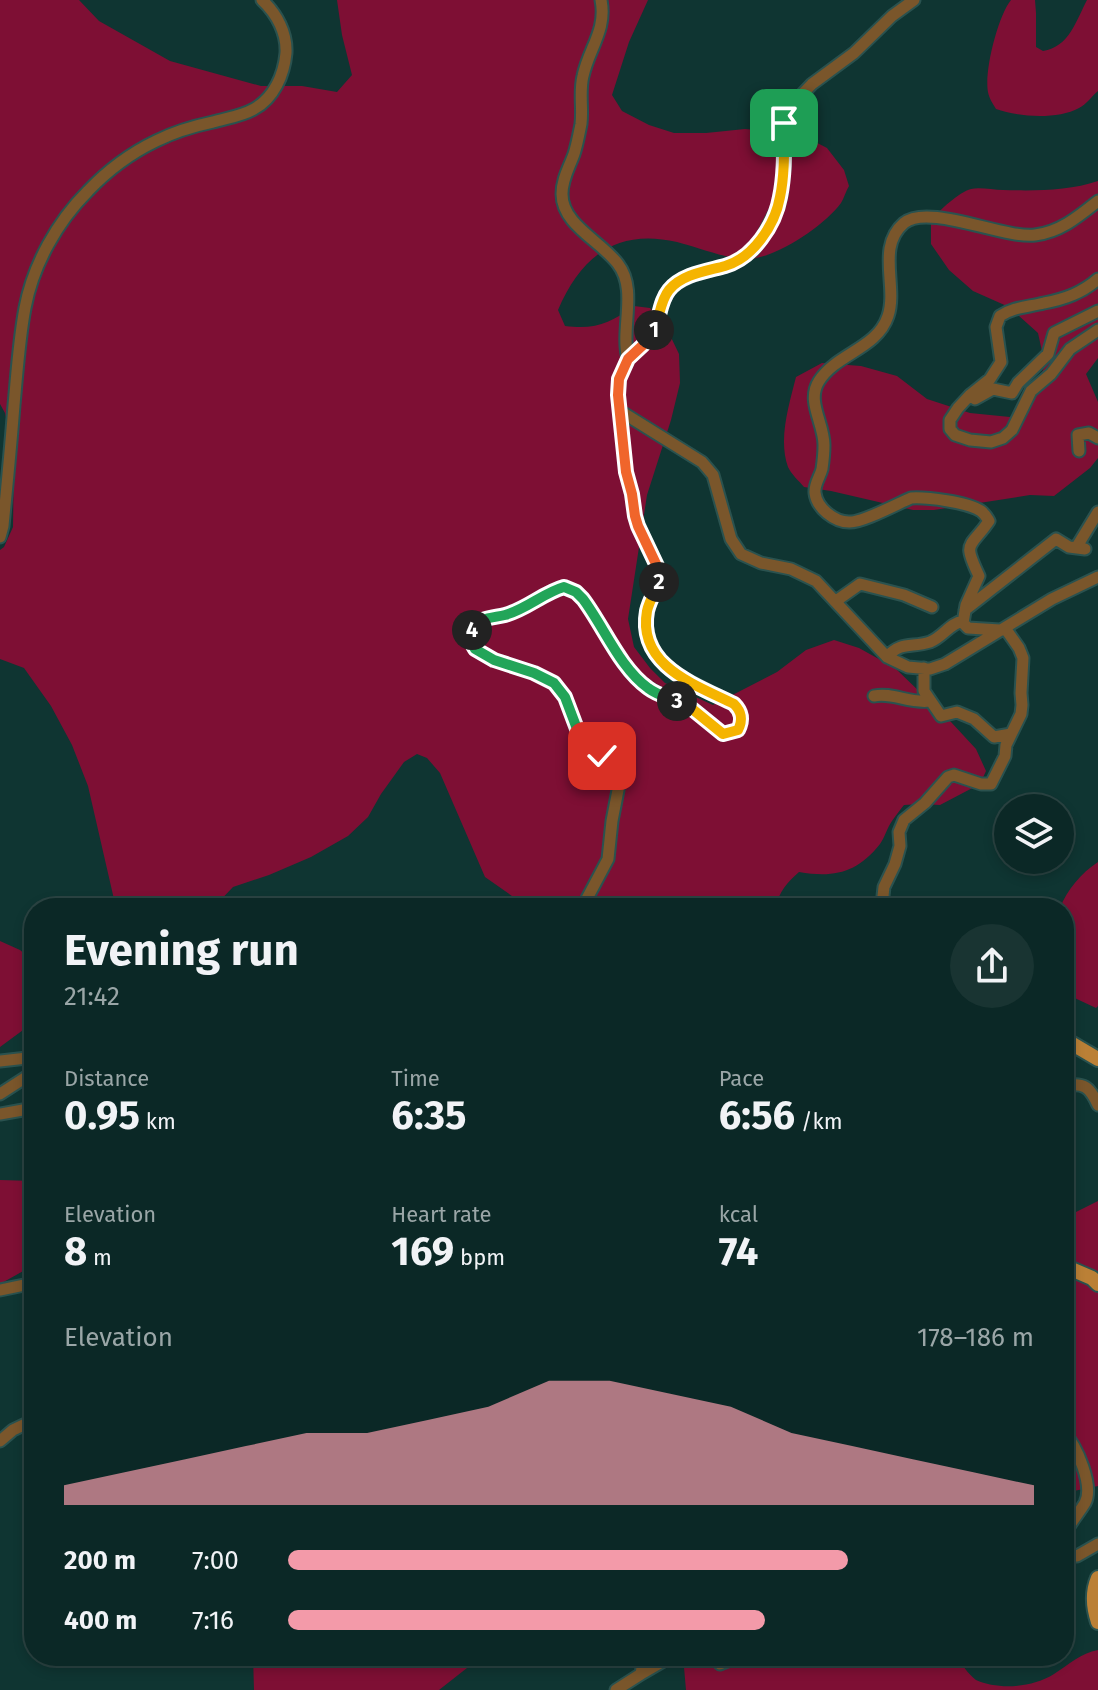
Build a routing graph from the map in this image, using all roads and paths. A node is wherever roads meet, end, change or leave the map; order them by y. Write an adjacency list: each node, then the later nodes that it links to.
1 (262, 0): 14 (street)
2 (601, 0): 8 (street)
3 (912, 1): 8 (street)
4 (1098, 201): 18 (street)
5 (1098, 279): 9 (street)
6 (1098, 311): 9 (street)
7 (1098, 330): 9 (street)
8 (628, 359): 10 (street)
9 (970, 395)
10 (620, 411): 16 (street); 25 (street)
11 (1098, 438): 12 (street)
12 (1079, 451)
13 (1098, 512): 18 (street)
14 (0, 537)
15 (1098, 577): 19 (street)
16 (836, 601): 17 (street); 20 (street)
17 (932, 607)
18 (964, 616): 19 (street); 20 (street)
19 (1002, 629): 21 (street); 24 (street)
20 (887, 657): 21 (street)
21 (924, 668): 23 (street)
22 (874, 696): 23 (street)
23 (930, 701): 24 (street)
24 (1011, 734): 26 (street)
25 (587, 898)
26 (884, 898)
27 (1074, 1045): 29 (main road)
28 (24, 1058): 30 (street)
29 (1098, 1059)
30 (0, 1061)
31 (24, 1078): 33 (street)
32 (1074, 1085): 34 (street)
33 (0, 1094)
34 (1098, 1105)
35 (24, 1110): 36 (street)
36 (0, 1114)
37 (1074, 1270): 38 (main road)
38 (1098, 1284)
39 (24, 1285): 40 (street)
40 (0, 1290)
41 (24, 1425): 42 (street)
42 (0, 1441)
43 (1074, 1447): 44 (street)
44 (1074, 1517)
45 (1098, 1544): 46 (street)
46 (1074, 1556)
47 (1098, 1578): 48 (main road)
48 (1098, 1622)
49 (642, 1666): 51 (street)
50 (655, 1666): 51 (street)
51 (641, 1674): 52 (street)
52 (616, 1690)

